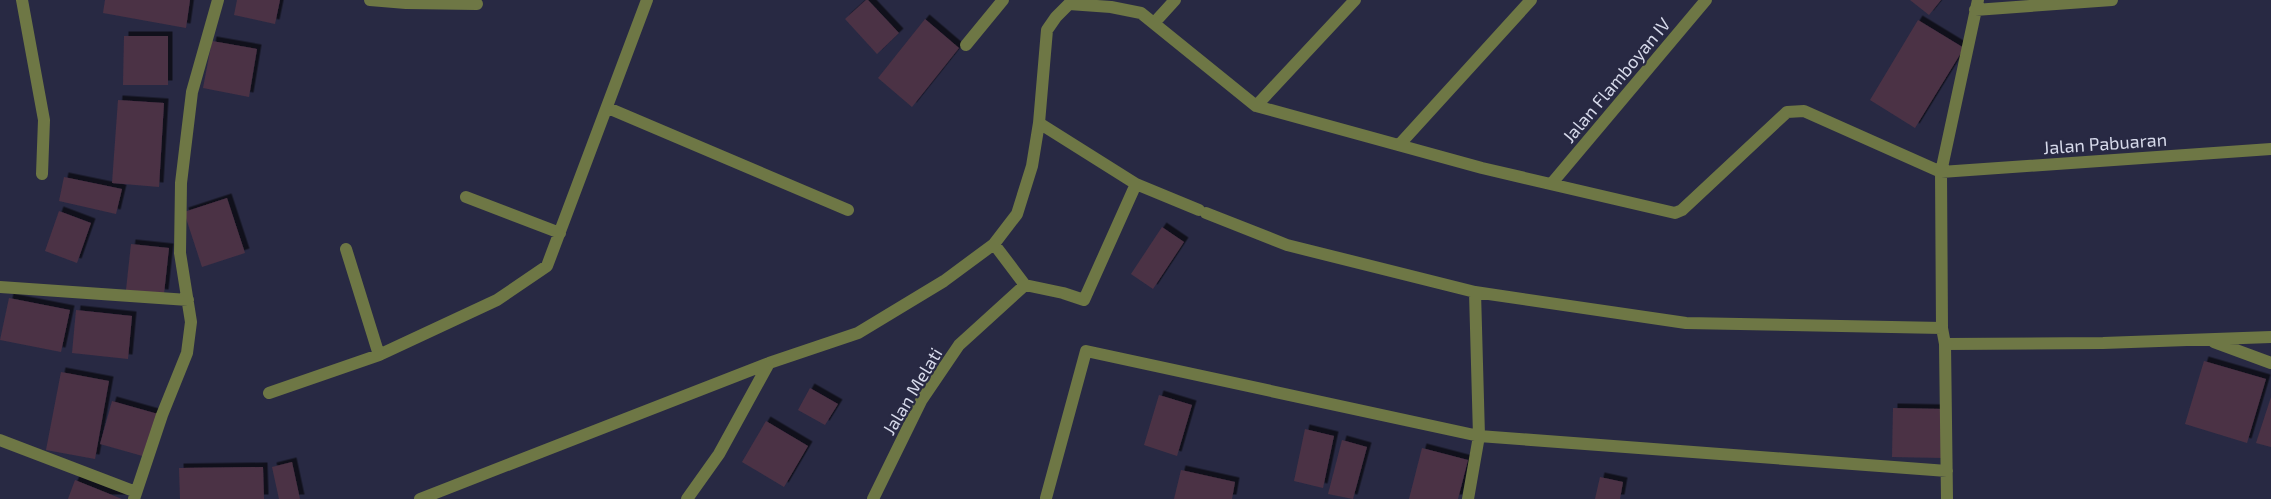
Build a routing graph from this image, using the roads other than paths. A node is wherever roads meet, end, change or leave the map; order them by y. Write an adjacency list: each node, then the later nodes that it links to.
1 (22, 0): 22 (street)
2 (218, 0): 33 (street)
3 (370, 0): 12 (street)
4 (647, 0): 17 (street)
5 (1003, 0): 15 (street)
6 (1175, 0): 14 (street)
7 (1355, 0): 16 (street)
8 (1531, 0): 19 (street)
9 (1706, 0): 24 (street, Jalan Flamboyan IV)
10 (2112, 0): 13 (street)
11 (1066, 2): 14 (street); 18 (street)
12 (478, 4)
13 (1976, 5): 21 (street)
14 (1154, 22): 16 (street)
15 (966, 44)
16 (1256, 106): 19 (street)
17 (608, 108): 26 (street); 27 (street)
18 (1039, 123): 23 (street); 28 (street)
19 (1399, 145): 24 (street)
20 (2271, 149): 21 (street, Jalan Pabuaran)
21 (1940, 172): 24 (street); 34 (street)
22 (42, 174)
23 (1136, 184): 30 (street); 32 (street)
24 (1552, 184)
25 (466, 197): 27 (street)
26 (848, 210)
27 (560, 233): 38 (street)
28 (994, 244): 30 (street); 39 (street)
29 (346, 249): 38 (street)
30 (1025, 285): 48 (street, Jalan Melati)
31 (0, 287): 33 (street)
32 (1475, 292): 34 (street); 42 (street)
33 (188, 300): 45 (street)
34 (1942, 328): 37 (street)
35 (2271, 337): 36 (street)
36 (2207, 339): 37 (street); 40 (street)
37 (1945, 344): 44 (street)
38 (379, 355): 41 (street)
39 (768, 363): 46 (street); 47 (street)
40 (2271, 363)
41 (269, 393)
42 (1479, 436): 44 (street); 49 (street); 50 (street)
43 (0, 440): 45 (street)
44 (1947, 471): 51 (street)
45 (135, 496)
46 (420, 499)
47 (687, 499)
48 (873, 499)
49 (1048, 499)
50 (1468, 499)
51 (1947, 499)

